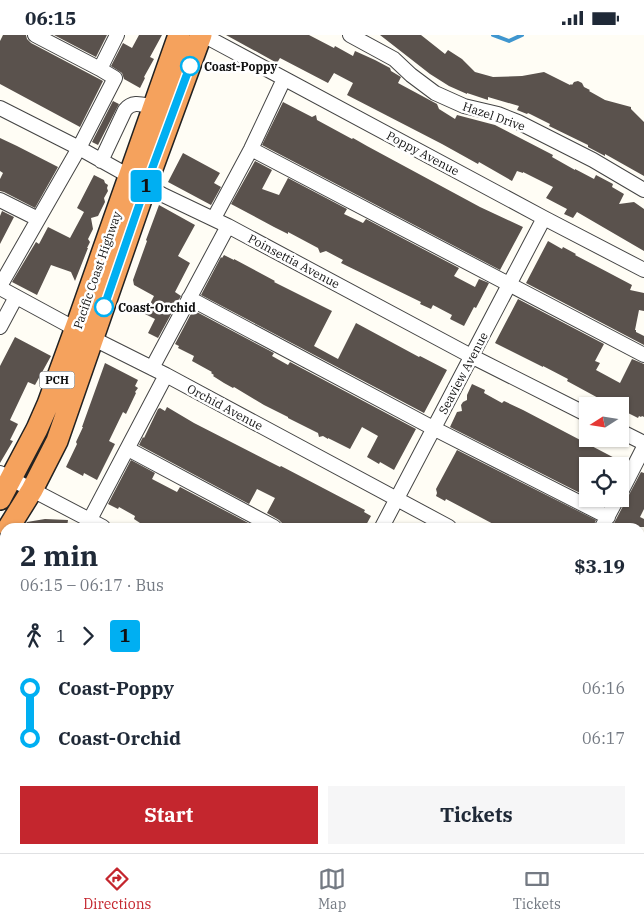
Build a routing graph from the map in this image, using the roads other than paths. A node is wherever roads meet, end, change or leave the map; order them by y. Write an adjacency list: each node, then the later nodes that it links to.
1 (35, 35): 6 (street)
2 (117, 35): 6 (street)
3 (179, 35): 8 (highway, Pacific Coast Highway / PCH)
4 (202, 35): 7 (street, Poppy Avenue); 13 (highway, Pacific Coast Highway / PCH)
5 (350, 35): 14 (street, Hazel Drive)
6 (100, 69): 10 (street)
7 (284, 79): 11 (street); 16 (street, Poppy Avenue)
8 (154, 107): 12 (street); 13 (highway, Pacific Coast Highway / PCH)
9 (0, 108): 10 (street, Poinsettia Avenue)
10 (79, 148): 12 (street, Poinsettia Avenue); 17 (street)
11 (251, 149): 18 (street); 21 (street)
12 (101, 161): 13 (street, Poinsettia Avenue)
13 (138, 181): 18 (street, Poinsettia Avenue); 26 (highway, Pacific Coast Highway / PCH)
14 (644, 189)
15 (0, 200): 17 (street)
16 (544, 218): 20 (street, Poppy Avenue); 21 (street, Seaview Avenue)
17 (38, 219): 22 (street)
18 (214, 219): 19 (street, Poinsettia Avenue)
19 (228, 226): 24 (street); 28 (street, Poinsettia Avenue)
20 (644, 270)
21 (509, 284): 27 (street); 28 (street, Seaview Avenue)
22 (0, 287): 23 (street, Orchid Avenue)
23 (16, 297): 25 (street); 26 (street, Orchid Avenue)
24 (189, 298): 29 (street); 32 (street)
25 (0, 327)
26 (85, 334): 29 (street, Orchid Avenue); 37 (highway, Pacific Coast Highway / PCH); 39 (highway, Pacific Coast Highway / PCH)
27 (644, 355)
28 (471, 357): 31 (street, Poinsettia Avenue); 32 (street, Seaview Avenue)
29 (152, 368): 30 (street, Orchid Avenue)
30 (166, 375): 36 (street); 41 (street, Orchid Avenue)
31 (579, 411)
32 (433, 428): 41 (street, Seaview Avenue); 43 (street)
33 (629, 436): 34 (street)
34 (644, 443)
35 (644, 447): 38 (street)
36 (128, 449): 46 (street); 47 (street)
37 (6, 476): 39 (street); 40 (highway, Pacific Coast Highway / PCH)
38 (629, 476)
39 (32, 490): 44 (highway, Pacific Coast Highway / PCH); 45 (street)
40 (0, 499)
41 (397, 500): 48 (street, Seaview Avenue); 49 (street, Orchid Avenue)
42 (613, 507): 43 (street)
43 (605, 522)
44 (11, 523)
45 (86, 523)
46 (89, 523)
47 (267, 523)
48 (384, 523)
49 (440, 523)

